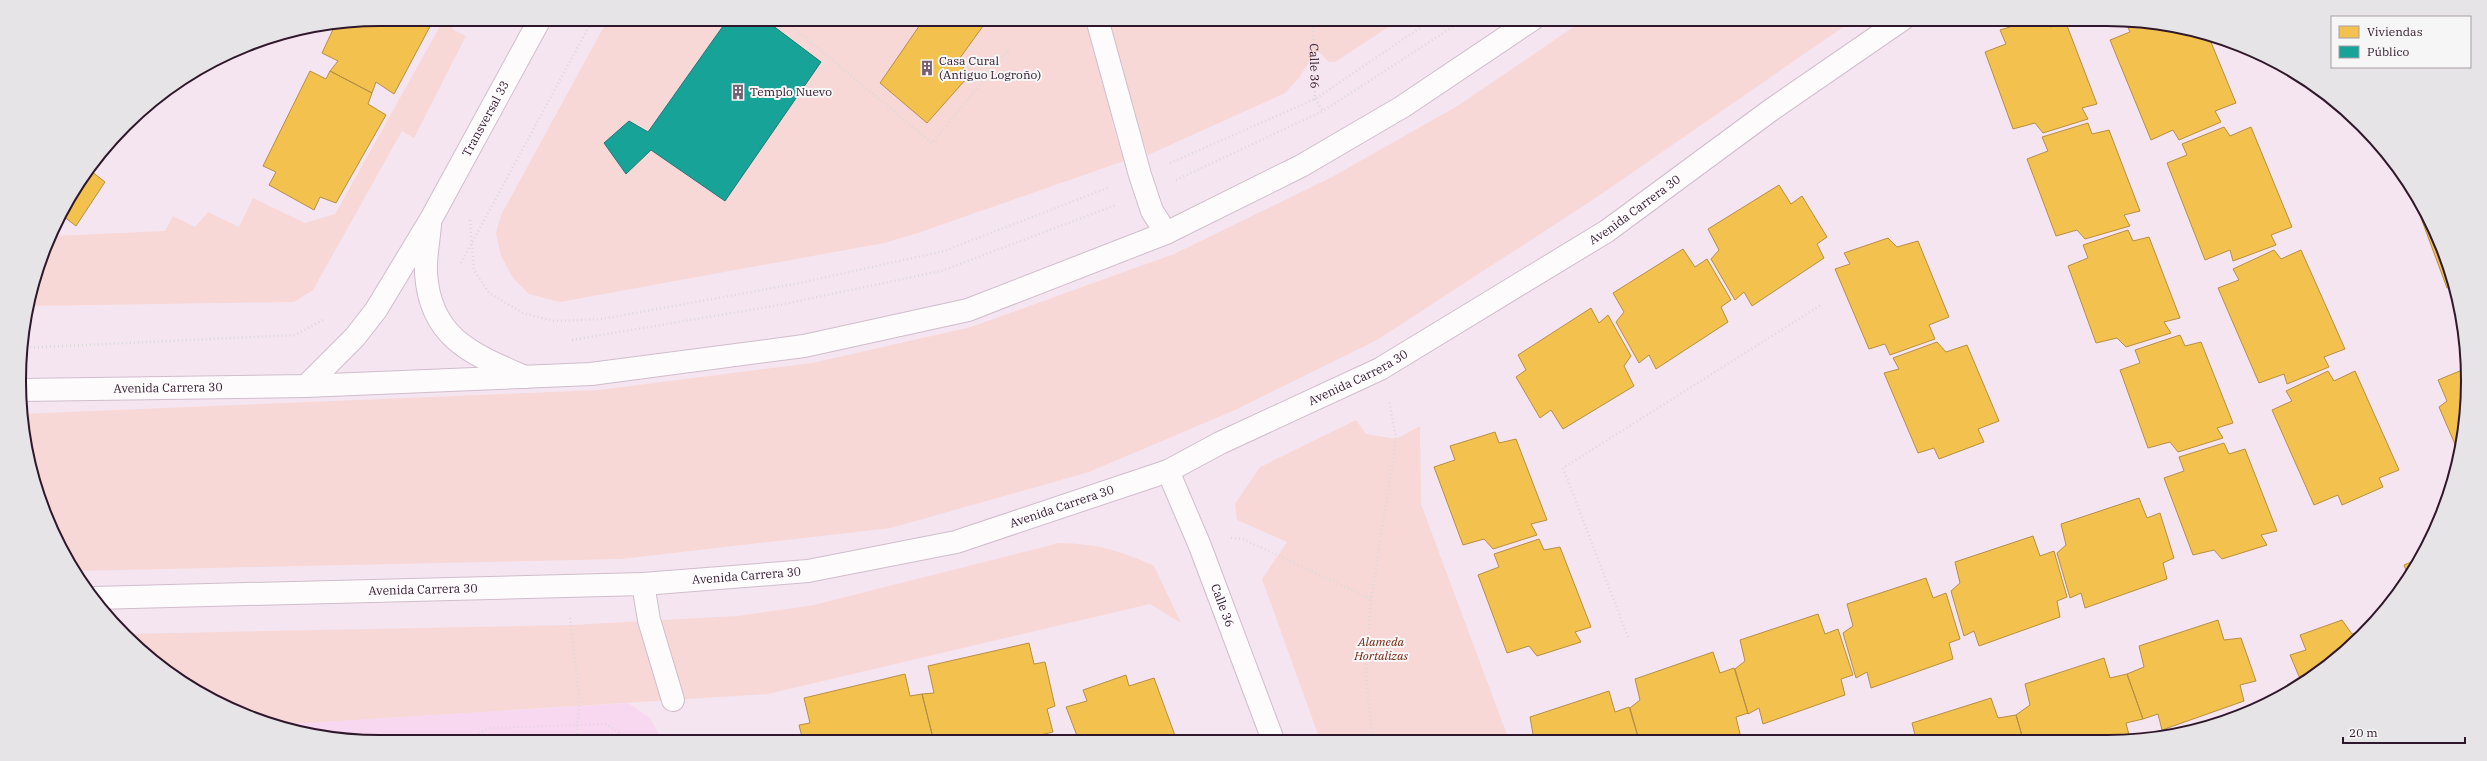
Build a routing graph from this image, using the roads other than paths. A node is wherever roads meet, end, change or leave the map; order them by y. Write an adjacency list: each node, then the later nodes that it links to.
1 (536, 26): 5 (main road, Transversal 33)
2 (1099, 26): 6 (main road)
3 (1523, 26): 6 (main road, Avenida Carrera 30)
4 (1893, 26): 10 (main road, Avenida Carrera 30)
5 (431, 219): 7 (main road, Transversal 33); 8 (main road, Transversal 33)
6 (1166, 233): 7 (main road, Avenida Carrera 30)
7 (525, 377): 8 (main road, Avenida Carrera 30)
8 (306, 386): 9 (main road, Avenida Carrera 30)
9 (26, 390)
10 (1168, 471): 11 (main road, Avenida Carrera 30); 14 (main road, Calle 36)
11 (643, 584): 12 (main road, Avenida Carrera 30); 13 (main road)
12 (101, 598)
13 (673, 700)
14 (1271, 735)

